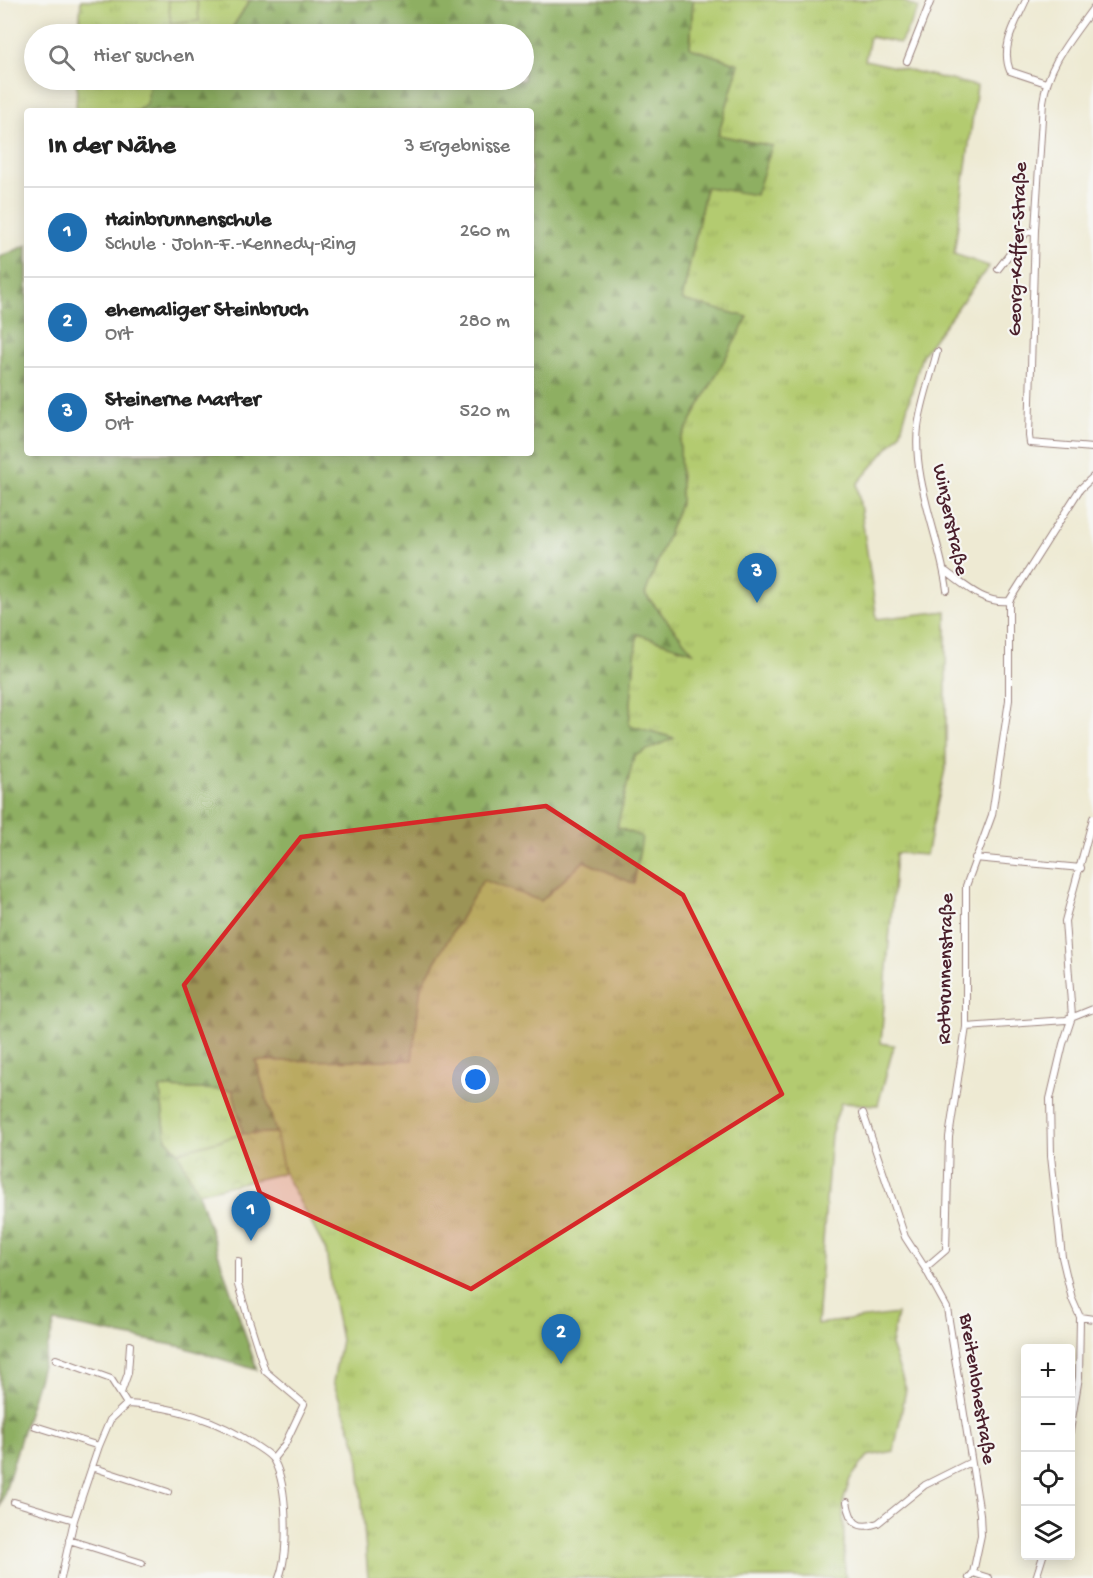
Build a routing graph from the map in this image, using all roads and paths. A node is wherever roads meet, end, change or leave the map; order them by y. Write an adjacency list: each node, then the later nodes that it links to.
1 (931, 0): 4 (street)
2 (1026, 0): 5 (street)
3 (1093, 8): 5 (street, Georg-Kaffer-Straße)
4 (907, 61)
5 (1046, 83): 6 (street, Georg-Kaffer-Straße)
6 (1035, 230): 7 (street); 9 (street, Georg-Kaffer-Straße)
7 (998, 269)
8 (938, 352): 11 (street, Winzerstraße)
9 (1093, 448)
10 (1093, 480): 13 (street)
11 (945, 571): 12 (street, Winzerstraße); 13 (street)
12 (947, 590)
13 (1009, 601): 15 (street, Rotbrunnenstraße)
14 (1093, 818): 16 (street)
15 (975, 858): 16 (street); 19 (street, Rotbrunnenstraße)
16 (1081, 868): 18 (street)
17 (1093, 1010): 18 (street)
18 (1072, 1017): 19 (street); 23 (street)
19 (966, 1027): 22 (street, Rotbrunnenstraße)
20 (863, 1113): 22 (street, Breitenlohestraße)
21 (238, 1261): 32 (street)
22 (925, 1268): 33 (street, Breitenlohestraße)
23 (1080, 1317): 24 (street); 29 (street)
24 (1093, 1319)
25 (130, 1345): 27 (street)
26 (56, 1359): 27 (street)
27 (121, 1393): 28 (street)
28 (128, 1404): 31 (street); 32 (street)
29 (1075, 1404)
30 (35, 1426): 31 (street)
31 (99, 1446): 34 (street)
32 (273, 1459): 44 (street)
33 (971, 1462): 37 (street); 42 (street, Breitenlohestraße)
34 (92, 1467): 35 (street); 38 (street)
35 (168, 1492)
36 (14, 1502): 38 (street)
37 (847, 1502)
38 (74, 1520): 39 (street)
39 (69, 1540): 41 (street); 43 (street)
40 (1042, 1560): 46 (street)
41 (142, 1563)
42 (971, 1575): 45 (street)
43 (61, 1578)
44 (279, 1578)
45 (988, 1578)
46 (1036, 1578)

